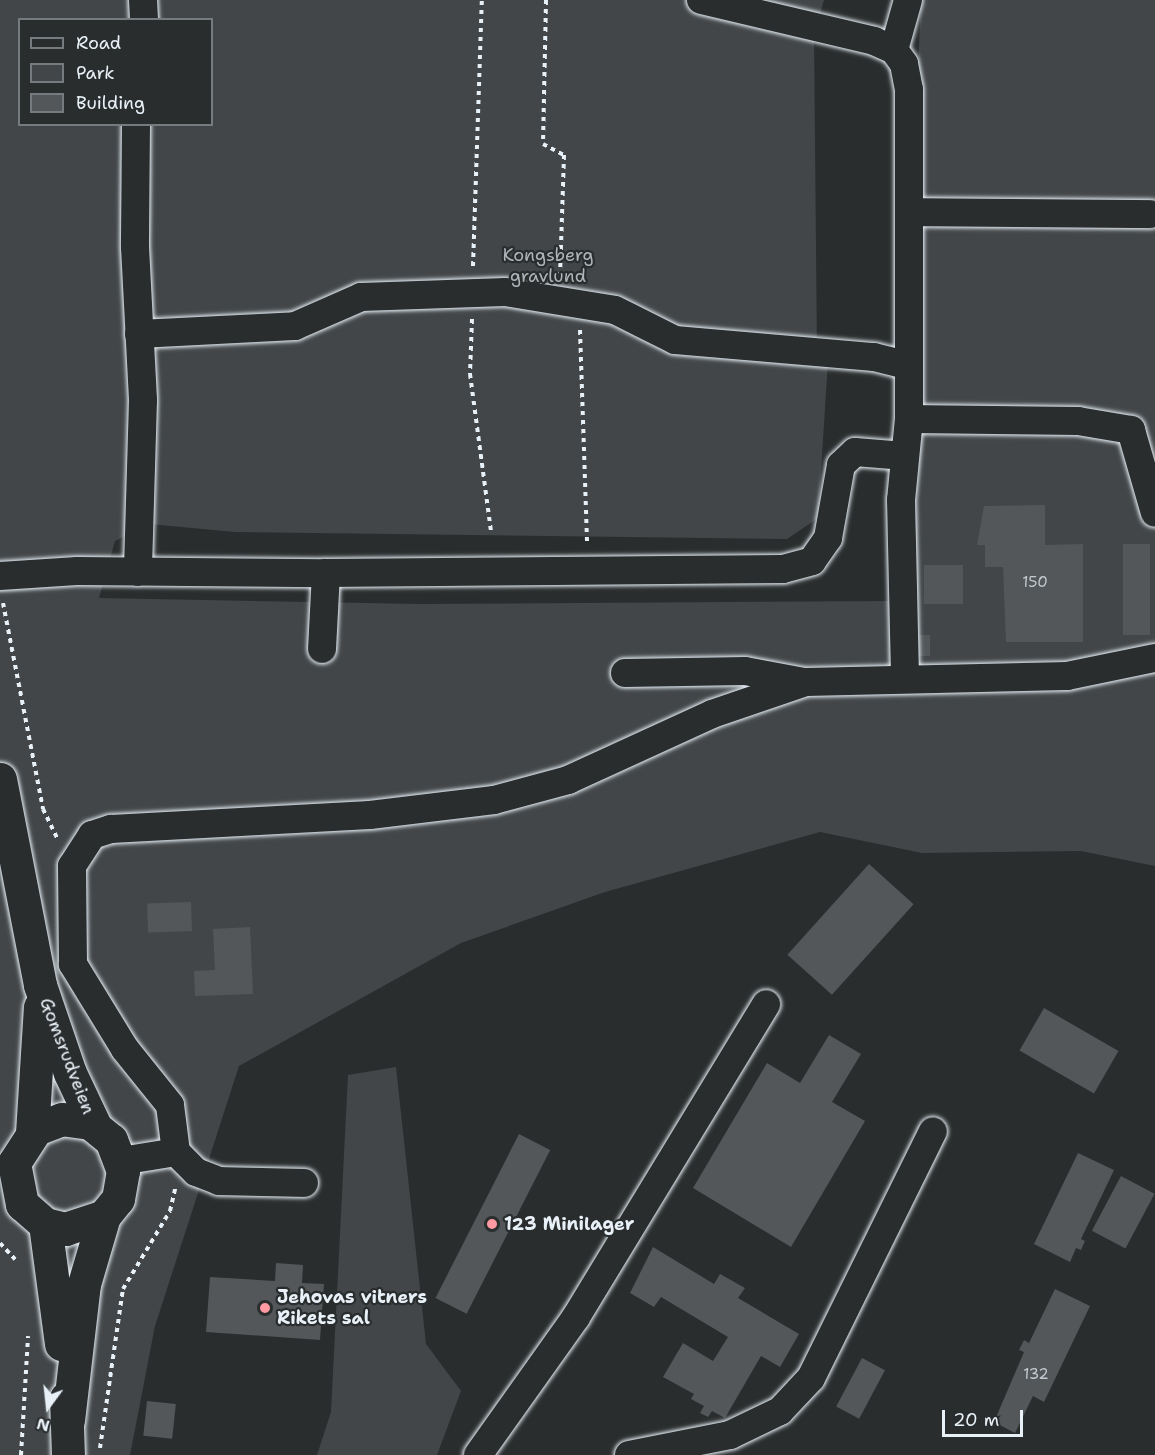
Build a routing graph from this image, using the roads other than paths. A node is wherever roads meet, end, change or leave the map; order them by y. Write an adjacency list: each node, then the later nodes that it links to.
1 (143, 0): 4 (lane)
2 (701, 0): 5 (lane)
3 (908, 0): 5 (lane)
4 (144, 18)
5 (894, 50): 7 (lane)
6 (136, 126): 9 (lane)
7 (910, 212): 8 (lane); 10 (lane)
8 (1150, 214)
9 (139, 334): 10 (lane); 15 (lane)
10 (907, 364): 11 (lane)
11 (909, 419): 12 (lane); 13 (lane)
12 (1143, 426): 14 (lane)
13 (905, 456): 16 (lane); 21 (lane)
14 (1155, 513)
15 (138, 572): 16 (lane); 17 (lane)
16 (326, 573): 18 (lane)
17 (1, 588)
18 (322, 649)
19 (1155, 658): 21 (lane)
20 (625, 673): 22 (lane)
21 (905, 676): 22 (lane)
22 (806, 682): 29 (lane)
23 (0, 779): 24 (main road, Gomsrudveien)
24 (40, 985): 26 (main road, Gomsrudveien); 28 (main road, Gomsrudveien)
25 (766, 1004): 36 (lane)
26 (96, 1126): 28 (main road); 30 (main road)
27 (933, 1131): 37 (lane)
28 (17, 1149): 32 (main road)
29 (176, 1152): 30 (lane); 31 (lane)
30 (121, 1161): 33 (main road)
31 (304, 1183)
32 (23, 1209): 33 (main road); 34 (main road)
33 (104, 1216): 34 (main road)
34 (68, 1420): 35 (main road)
35 (68, 1455)
36 (478, 1455)
37 (629, 1455)

